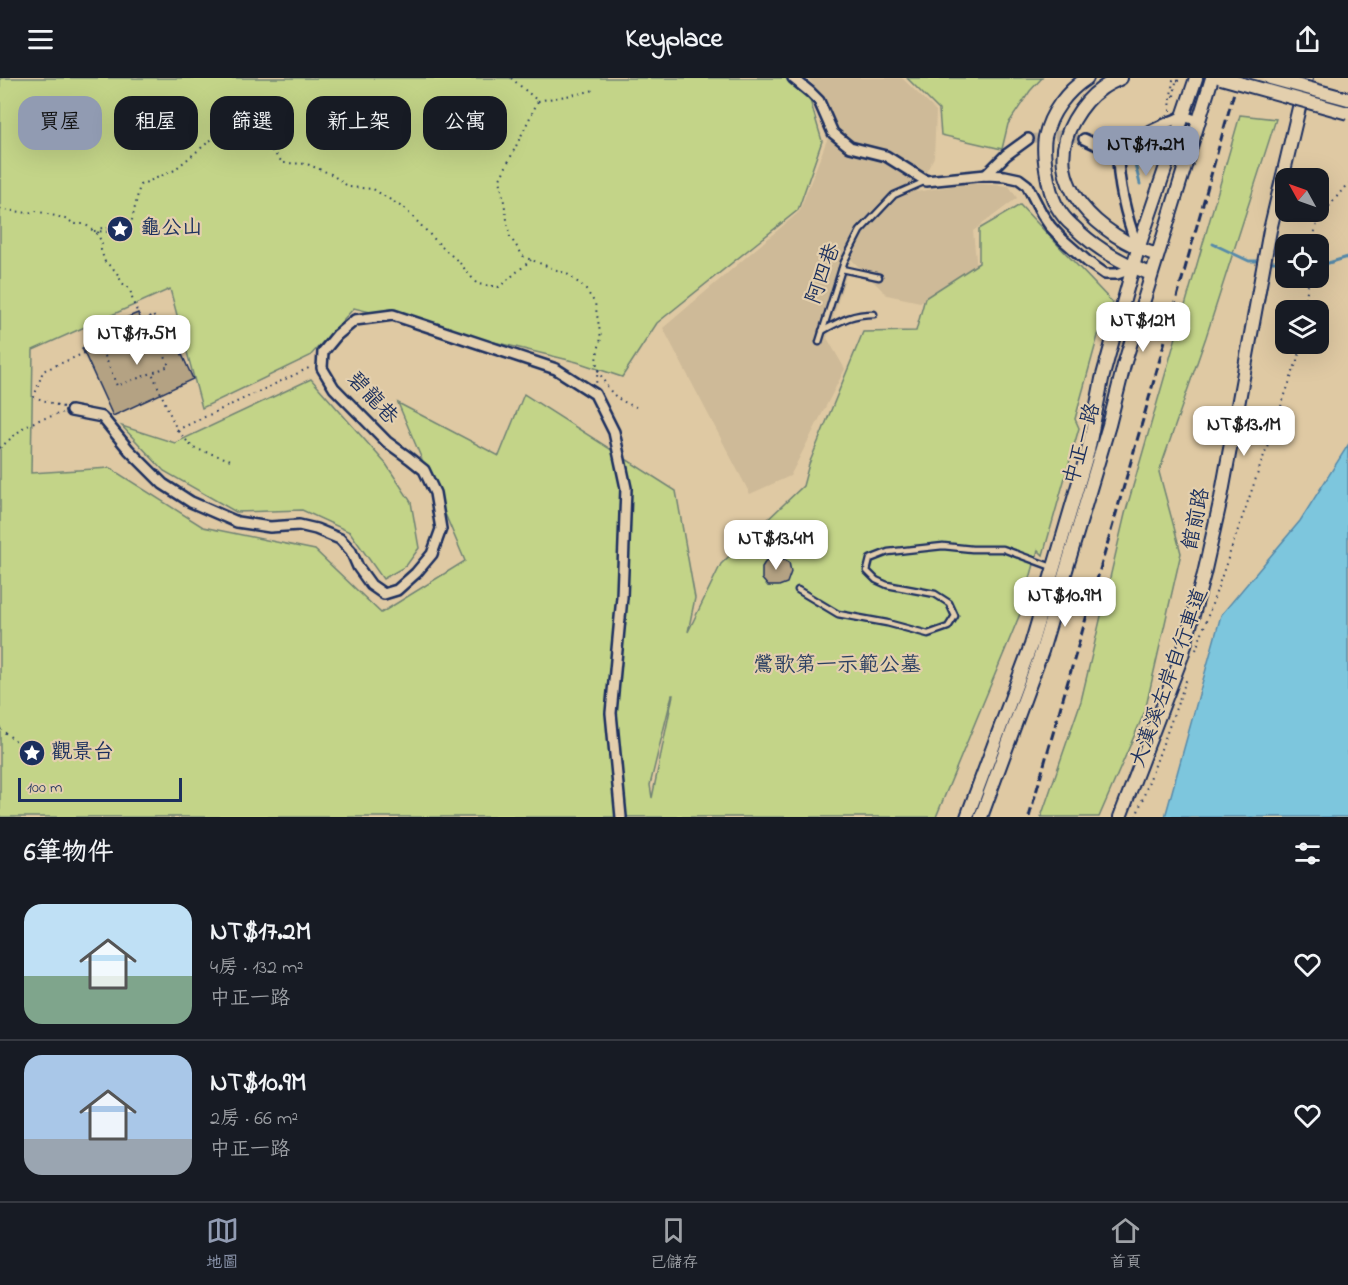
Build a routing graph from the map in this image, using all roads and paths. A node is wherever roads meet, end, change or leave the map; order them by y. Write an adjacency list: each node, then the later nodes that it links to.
1 (511, 78): 13 (path)
2 (793, 78): 22 (street)
3 (1087, 78): 33 (main road)
4 (1121, 78): 29 (main road)
5 (1196, 78): 16 (main road, 中正一路)
6 (1212, 78): 17 (main road, 中正一路)
7 (1221, 78): 15 (main road, bridge)
8 (1270, 78): 12 (main road, bridge)
9 (1306, 78): 61 (main road, 館前路)
10 (1177, 80): 14 (path)
11 (594, 90): 13 (path)
12 (1348, 99)
13 (538, 101): 31 (path)
14 (1169, 112)
15 (1348, 113)
16 (1183, 116): 17 (street); 20 (street); 29 (main road, 中正一路)
17 (1199, 121): 30 (main road, 中正一路)
18 (1028, 139): 21 (street)
19 (1084, 139): 20 (street)
20 (1118, 155): 29 (street)
21 (986, 175): 22 (street, 阿四巷); 33 (street, 阿四巷)
22 (926, 181): 32 (lane, 阿四巷)
23 (1348, 183): 27 (path)
24 (0, 209): 26 (path)
25 (112, 229): 28 (path)
26 (94, 231): 28 (path); 31 (path)
27 (1315, 234)
28 (98, 235): 37 (path)
29 (1138, 249): 30 (main road); 33 (main road, 中正一路)
30 (1157, 255): 34 (main road, 中正一路)
31 (531, 260): 43 (path)
32 (842, 268): 35 (lane); 38 (lane, 阿四巷)
33 (1134, 268): 34 (main road); 51 (main road, 中正一路)
34 (1151, 274): 52 (main road, 中正一路)
35 (879, 277)
36 (874, 314): 38 (lane)
37 (151, 323): 40 (path); 44 (path)
38 (822, 331): 39 (lane, 阿四巷)
39 (819, 342)
40 (100, 346): 44 (path); 47 (path)
41 (1299, 354): 54 (path, 大漢溪左岸自行車道)
42 (322, 362): 45 (street, 碧龍巷); 47 (street, 碧龍巷); 48 (path)
43 (598, 370): 45 (path); 46 (path)
44 (152, 373): 48 (path)
45 (595, 394): 58 (street)
46 (636, 407)
47 (71, 411): 49 (path)
48 (177, 430): 50 (path)
49 (0, 448)
50 (231, 460)
51 (1053, 568): 52 (lane); 53 (lane); 59 (main road, 中正一路)
52 (1066, 572): 60 (main road, 中正一路)
53 (798, 590)
54 (1195, 654)
55 (1187, 676): 62 (path, 大漢溪左岸自行車道)
56 (0, 729): 57 (path)
57 (32, 753)
58 (621, 817)
59 (967, 817)
60 (981, 817)
61 (1120, 817)
62 (1136, 817)

